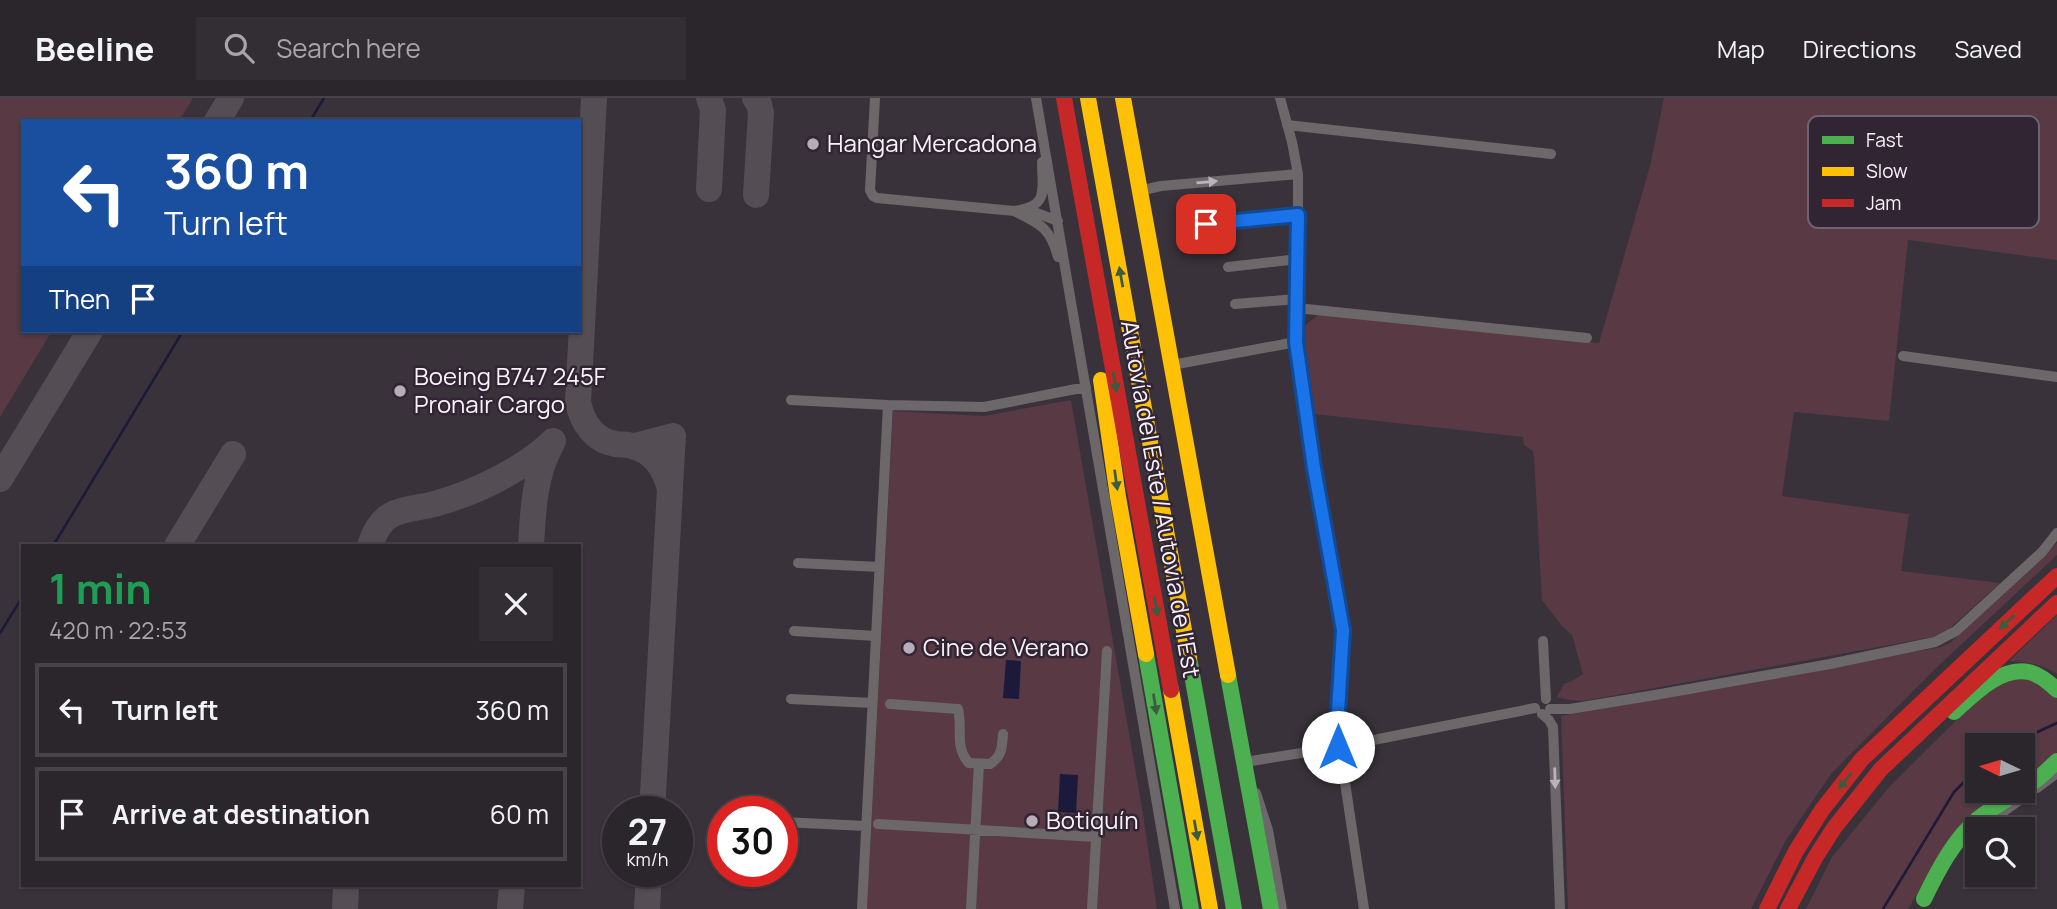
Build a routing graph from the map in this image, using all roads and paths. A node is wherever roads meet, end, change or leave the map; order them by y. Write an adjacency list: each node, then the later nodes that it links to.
1 (875, 98): 14 (street)
2 (1036, 98): 9 (street)
3 (1054, 98): 69 (main road, one-way to 69)
4 (1064, 98): 70 (main road, Autovía del Este / Autovia de l'Est, one-way to 70)
5 (1088, 98): 62 (main road, Autovía del Este / Autovia de l'Est, one-way to 5)
6 (1123, 98): 12 (main road)
7 (1280, 98): 8 (street)
8 (1287, 125): 10 (street); 11 (street)
9 (1041, 128): 13 (street); 16 (street)
10 (1551, 154)
11 (1298, 174): 12 (street, one-way to 11); 15 (street)
12 (1139, 191): 26 (main road)
13 (1026, 209): 14 (street); 16 (street)
14 (1014, 211): 22 (street)
15 (1298, 215): 17 (street); 18 (street)
16 (1058, 221): 22 (street)
17 (1206, 224)
18 (1298, 259): 19 (street); 20 (street)
19 (1228, 267)
20 (1297, 303): 21 (street); 23 (street); 24 (street)
21 (1235, 304)
22 (1074, 321): 28 (street)
23 (1587, 338)
24 (1296, 342): 26 (street); 46 (street)
25 (1903, 356): 27 (street)
26 (1172, 365): 48 (main road)
27 (2057, 377)
28 (1086, 387): 30 (street); 60 (street)
29 (791, 400): 30 (street)
30 (887, 405): 33 (street)
31 (2057, 533): 44 (street)
32 (798, 563): 33 (street)
33 (879, 567): 37 (street)
34 (2057, 576): 77 (main road, one-way to 77)
35 (2057, 603): 57 (main road)
36 (794, 631): 37 (street)
37 (876, 636): 42 (street)
38 (1543, 641): 44 (street)
39 (1107, 651): 59 (street)
40 (2057, 691): 57 (main road)
41 (791, 699): 42 (street)
42 (872, 703): 56 (street)
43 (890, 704): 49 (street)
44 (1545, 708): 46 (street); 76 (street, one-way to 76)
45 (1003, 734): 49 (street)
46 (1338, 747): 48 (street); 75 (street)
47 (2057, 761): 51 (main road)
48 (1245, 762): 52 (main road)
49 (979, 764): 58 (street)
50 (2057, 773): 54 (street)
51 (2035, 781)
52 (1249, 787): 73 (main road); 74 (street)
53 (2003, 803): 63 (main road)
54 (1996, 817)
55 (798, 823): 56 (street)
56 (872, 825): 58 (street); 64 (street)
57 (1834, 828): 78 (main road)
58 (976, 829): 59 (street); 65 (street)
59 (1096, 837): 66 (street)
60 (1163, 840): 67 (street); 68 (street)
61 (1965, 842): 63 (street)
62 (1228, 877): 71 (main road, Autovía del Este / Autovia de l'Est); 72 (main road)
63 (1921, 904)
64 (862, 909)
65 (971, 909)
66 (1092, 909)
67 (1168, 909)
68 (1175, 909)
69 (1191, 909)
70 (1210, 909)
71 (1234, 909)
72 (1239, 909)
73 (1271, 909)
74 (1282, 909)
75 (1364, 909)
76 (1560, 909)
77 (1767, 909)
78 (1788, 909)

